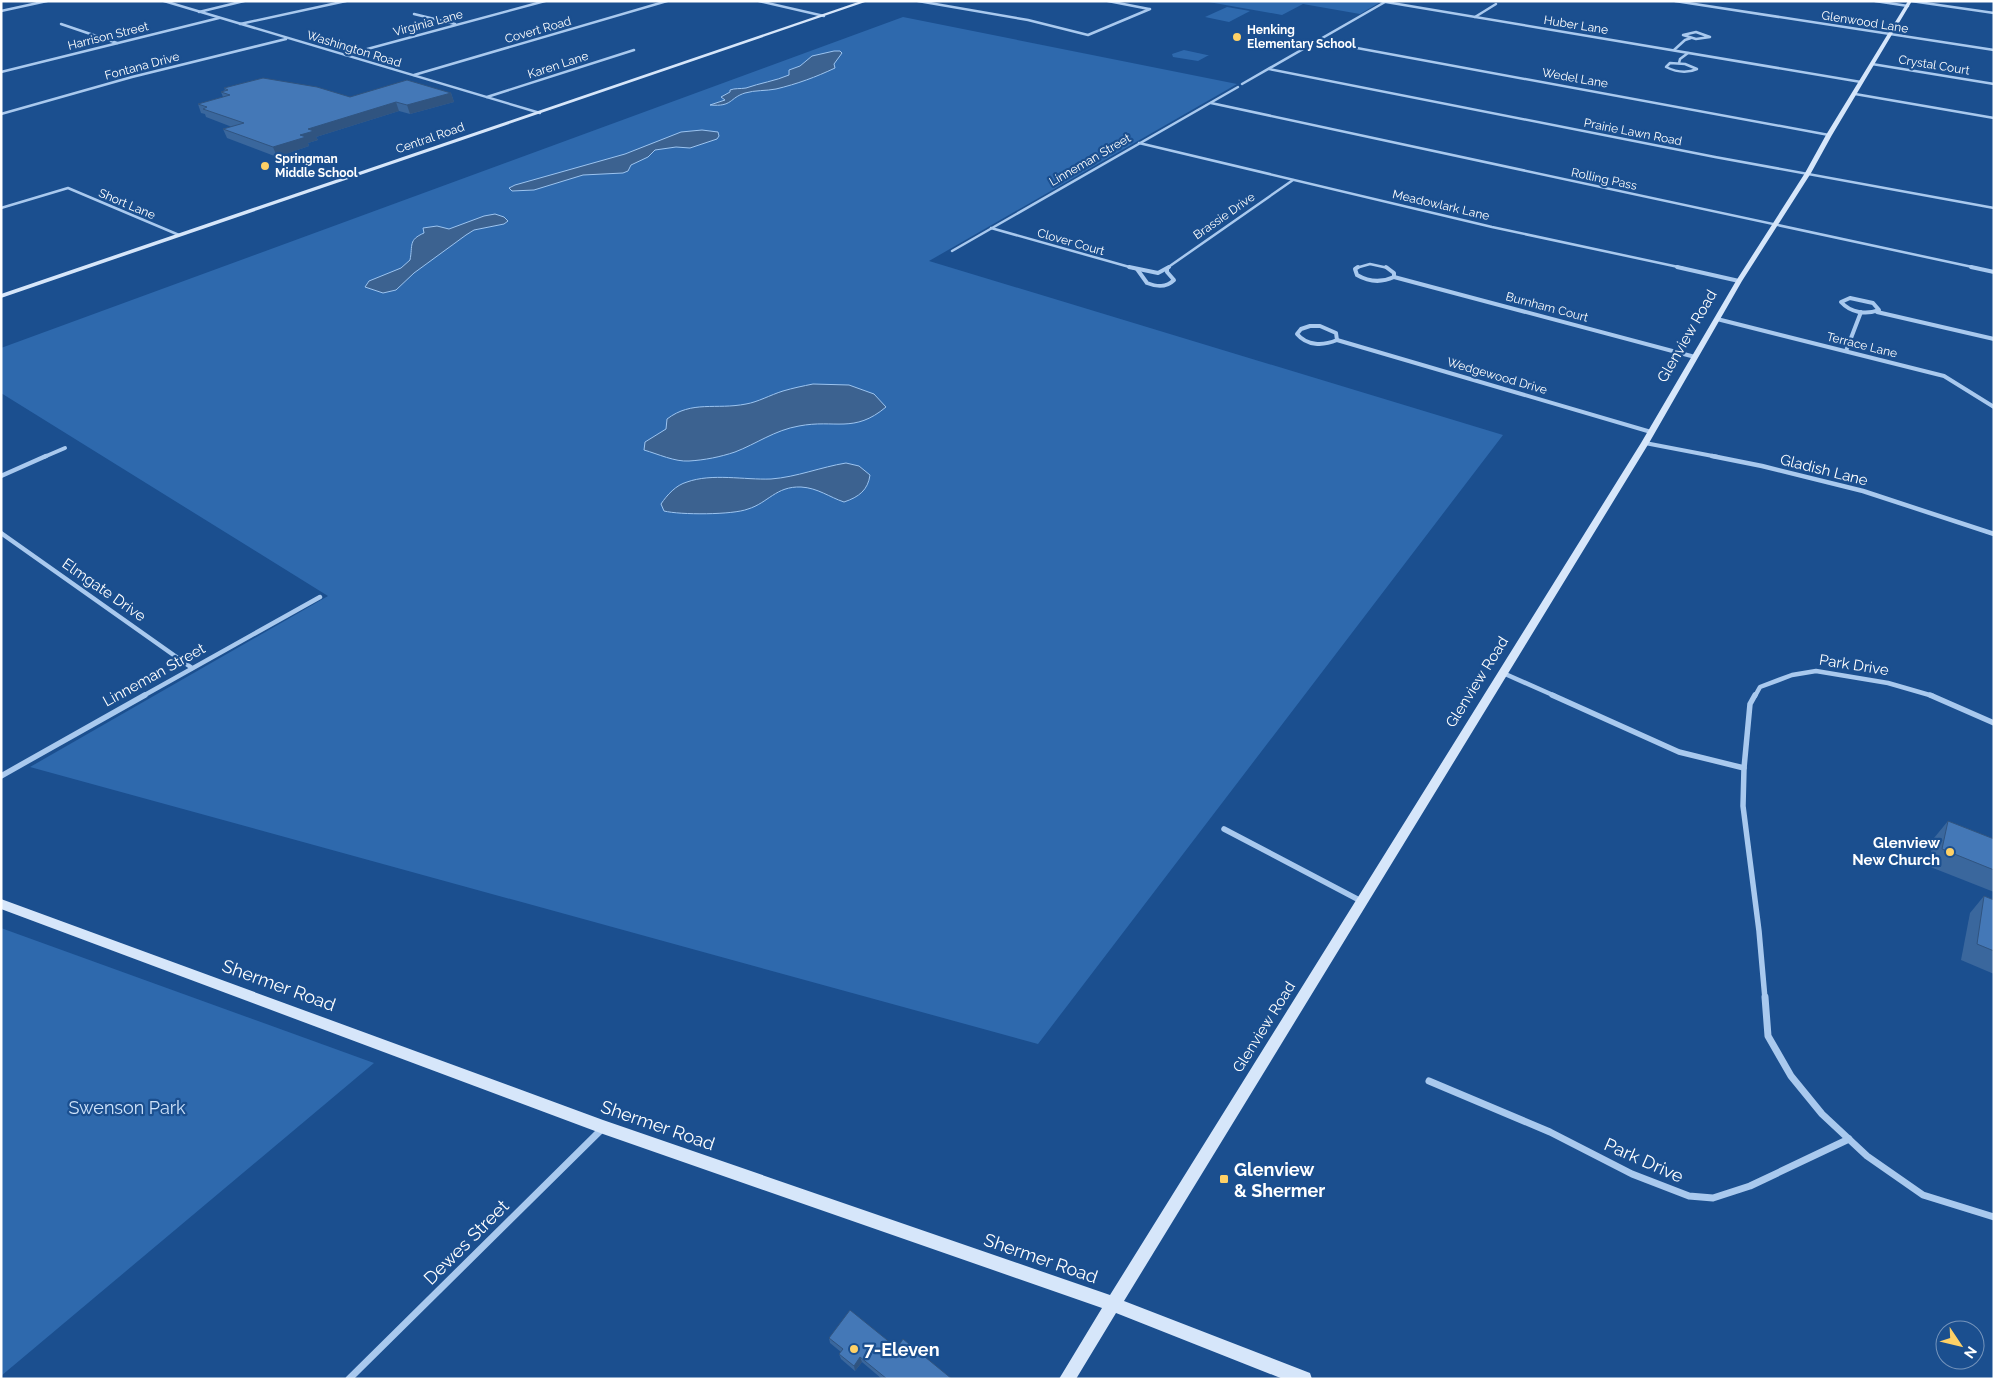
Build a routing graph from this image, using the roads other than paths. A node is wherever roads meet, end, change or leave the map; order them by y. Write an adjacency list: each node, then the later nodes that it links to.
1 (47, 1): 18 (street)
2 (164, 1): 20 (street, Washington Road)
3 (244, 1): 20 (street)
4 (346, 1): 27 (street)
5 (545, 1): 28 (street, Virginia Lane)
6 (667, 1): 43 (street, Covert Road)
7 (759, 1): 23 (street)
8 (866, 1): 23 (main road, Central Road)
9 (918, 1): 10 (street)
10 (1108, 1)
11 (1380, 1): 14 (street, Huber Lane)
12 (1675, 1): 29 (street, Glenwood Lane)
13 (1875, 1): 15 (street)
14 (1386, 2): 24 (street, Huber Lane); 32 (street)
15 (1910, 3): 21 (street); 29 (main road, Glenview Road)
16 (1496, 4): 24 (street)
17 (1, 5): 18 (street)
18 (12, 9): 19 (street)
19 (1, 11)
20 (199, 12): 25 (street, Washington Road)
21 (1994, 12)
22 (414, 14): 28 (street)
23 (824, 16): 51 (main road, Central Road)
24 (1474, 17): 35 (street, Huber Lane)
25 (219, 18): 27 (street, Washington Road); 33 (street, Harrison Street)
26 (61, 24): 33 (street)
27 (239, 24): 30 (street, Washington Road)
28 (456, 25): 38 (street, Virginia Lane)
29 (1891, 34): 36 (street, Glenwood Lane); 40 (main road, Glenview Road)
30 (288, 38): 38 (street, Washington Road); 52 (street, Fontana Drive)
31 (1691, 38): 31 (street); 35 (street)
32 (1319, 41): 41 (street); 54 (street, Wedel Lane)
33 (118, 43): 42 (street, Harrison Street)
34 (634, 50): 49 (street, Karen Lane)
35 (1674, 50): 37 (street, Huber Lane)
36 (1994, 50)
37 (1688, 53): 39 (street); 44 (street, Huber Lane)
38 (345, 55): 43 (street, Washington Road)
39 (1679, 63): 39 (street)
40 (1872, 64): 44 (main road, Glenview Road); 46 (street, Crystal Court)
41 (1269, 69): 45 (street); 56 (street, Prairie Lawn Road)
42 (1, 70)
43 (414, 75): 49 (street, Washington Road)
44 (1861, 82): 48 (main road, Glenview Road)
45 (1242, 84)
46 (1994, 84)
47 (1238, 87): 50 (street, Linneman Street)
48 (1855, 94): 53 (street); 54 (main road, Glenview Road)
49 (487, 97): 51 (street, Washington Road)
50 (1210, 102): 55 (street, Linneman Street); 60 (street, Rolling Pass)
51 (540, 113): 62 (main road, Central Road)
52 (1, 114)
53 (1994, 118)
54 (1829, 135): 56 (main road, Glenview Road)
55 (1139, 143): 57 (street, Meadowlark Lane); 61 (street, Linneman Street)
56 (1808, 173): 59 (street, Prairie Lawn Road); 60 (main road, Glenview Road)
57 (1293, 180): 65 (street, Brassie Drive); 69 (street, Meadowlark Lane)
58 (1, 208): 62 (street, Short Lane)
59 (1994, 208)
60 (1774, 224): 67 (street, Rolling Pass); 69 (main road, Glenview Road)
61 (991, 228): 63 (street, Linneman Street); 64 (street, Clover Court)
62 (179, 235): 70 (main road, Central Road)
63 (952, 251)
64 (1137, 269): 65 (street); 66 (street, Clover Court)
65 (1167, 269): 66 (street, Brassie Drive)
66 (1146, 272)
67 (1994, 272)
68 (1394, 277): 68 (street, Burnham Court); 77 (street, Burnham Court)
69 (1739, 281): 73 (main road, Glenview Road)
70 (1, 296)
71 (1861, 312): 72 (street); 72 (street); 76 (street)
72 (1877, 312): 74 (street)
73 (1717, 319): 76 (street, Terrace Lane); 77 (main road, Glenview Road)
74 (1994, 339)
75 (1337, 340): 75 (street, Wedgewood Drive); 79 (street, Wedgewood Drive)
76 (1846, 351): 78 (street, Terrace Lane)
77 (1695, 356): 79 (main road, Glenview Road)
78 (1994, 407)
79 (1651, 432): 80 (main road, Glenview Road)
80 (1645, 442): 84 (street, Gladish Lane); 87 (main road, Glenview Road)
81 (65, 448): 82 (street)
82 (1, 476)
83 (1, 533): 86 (street, Elmgate Drive)
84 (1994, 534)
85 (320, 597): 86 (street, Linneman Street)
86 (192, 668): 90 (street, Linneman Street)
87 (1503, 673): 89 (street); 92 (main road, Glenview Road)
88 (1994, 723): 89 (street, Park Drive)
89 (1744, 768): 96 (street, Park Drive)
90 (1, 776)
91 (1224, 829): 92 (street)
92 (1362, 902): 98 (main road, Glenview Road)
93 (1, 904): 95 (main road, Shermer Road)
94 (1429, 1081): 96 (street, Park Drive)
95 (603, 1127): 98 (main road, Shermer Road); 99 (street, Dewes Street)
96 (1849, 1139): 97 (street, Park Drive)
97 (1994, 1217)
98 (1113, 1304): 100 (main road, Glenview Road); 101 (main road, Shermer Road)
99 (349, 1379)
100 (1067, 1379)
101 (1304, 1379)

